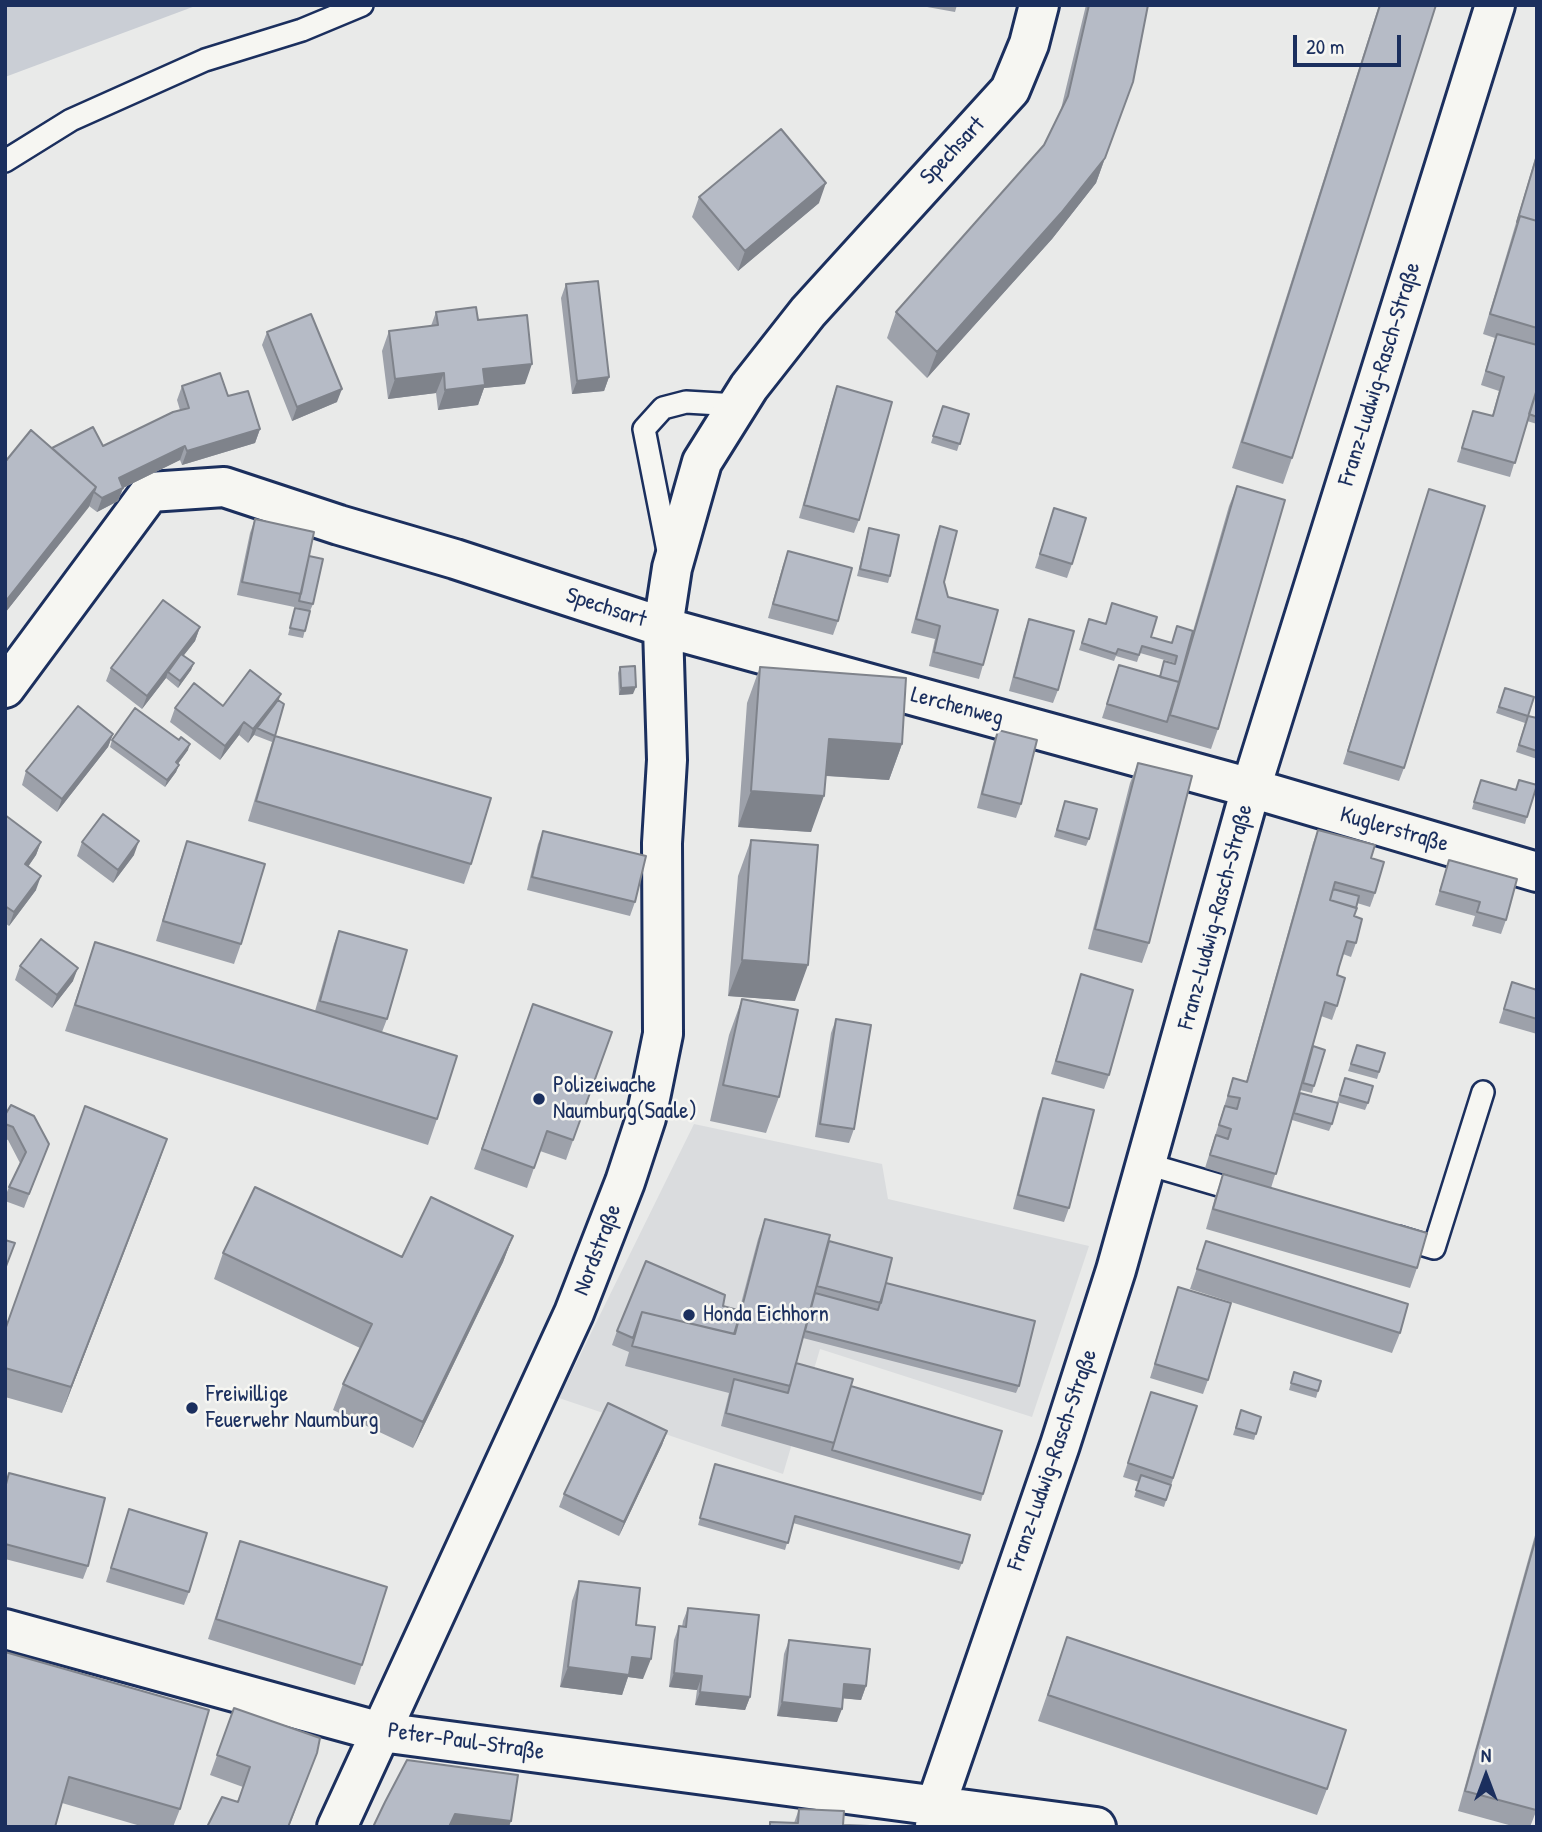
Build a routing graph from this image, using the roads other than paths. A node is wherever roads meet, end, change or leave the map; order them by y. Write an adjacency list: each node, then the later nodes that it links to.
1 (362, 5): 4 (lane)
2 (1039, 5): 5 (street, Spechsart)
3 (1495, 5): 9 (street, Franz-Ludwig-Rasch-Straße)
4 (5, 161)
5 (737, 405): 6 (street, Spechsart); 6 (lane)
6 (672, 569): 7 (street, Spechsart)
7 (663, 627): 8 (street, Spechsart); 9 (street, Lerchenweg); 16 (street, Nordstraße)
8 (5, 688)
9 (1251, 788): 10 (street, Kuglerstraße); 12 (street, Franz-Ludwig-Rasch-Straße)
10 (1537, 872)
11 (1483, 1092): 14 (lane)
12 (1147, 1164): 13 (lane); 17 (street, Franz-Ludwig-Rasch-Straße)
13 (1265, 1198)
14 (1382, 1233)
15 (5, 1629): 16 (street, Peter-Paul-Straße)
16 (381, 1731): 17 (street, Peter-Paul-Straße); 18 (street, Nordstraße)
17 (936, 1816): 19 (street, Peter-Paul-Straße)
18 (337, 1827)
19 (1096, 1827)

